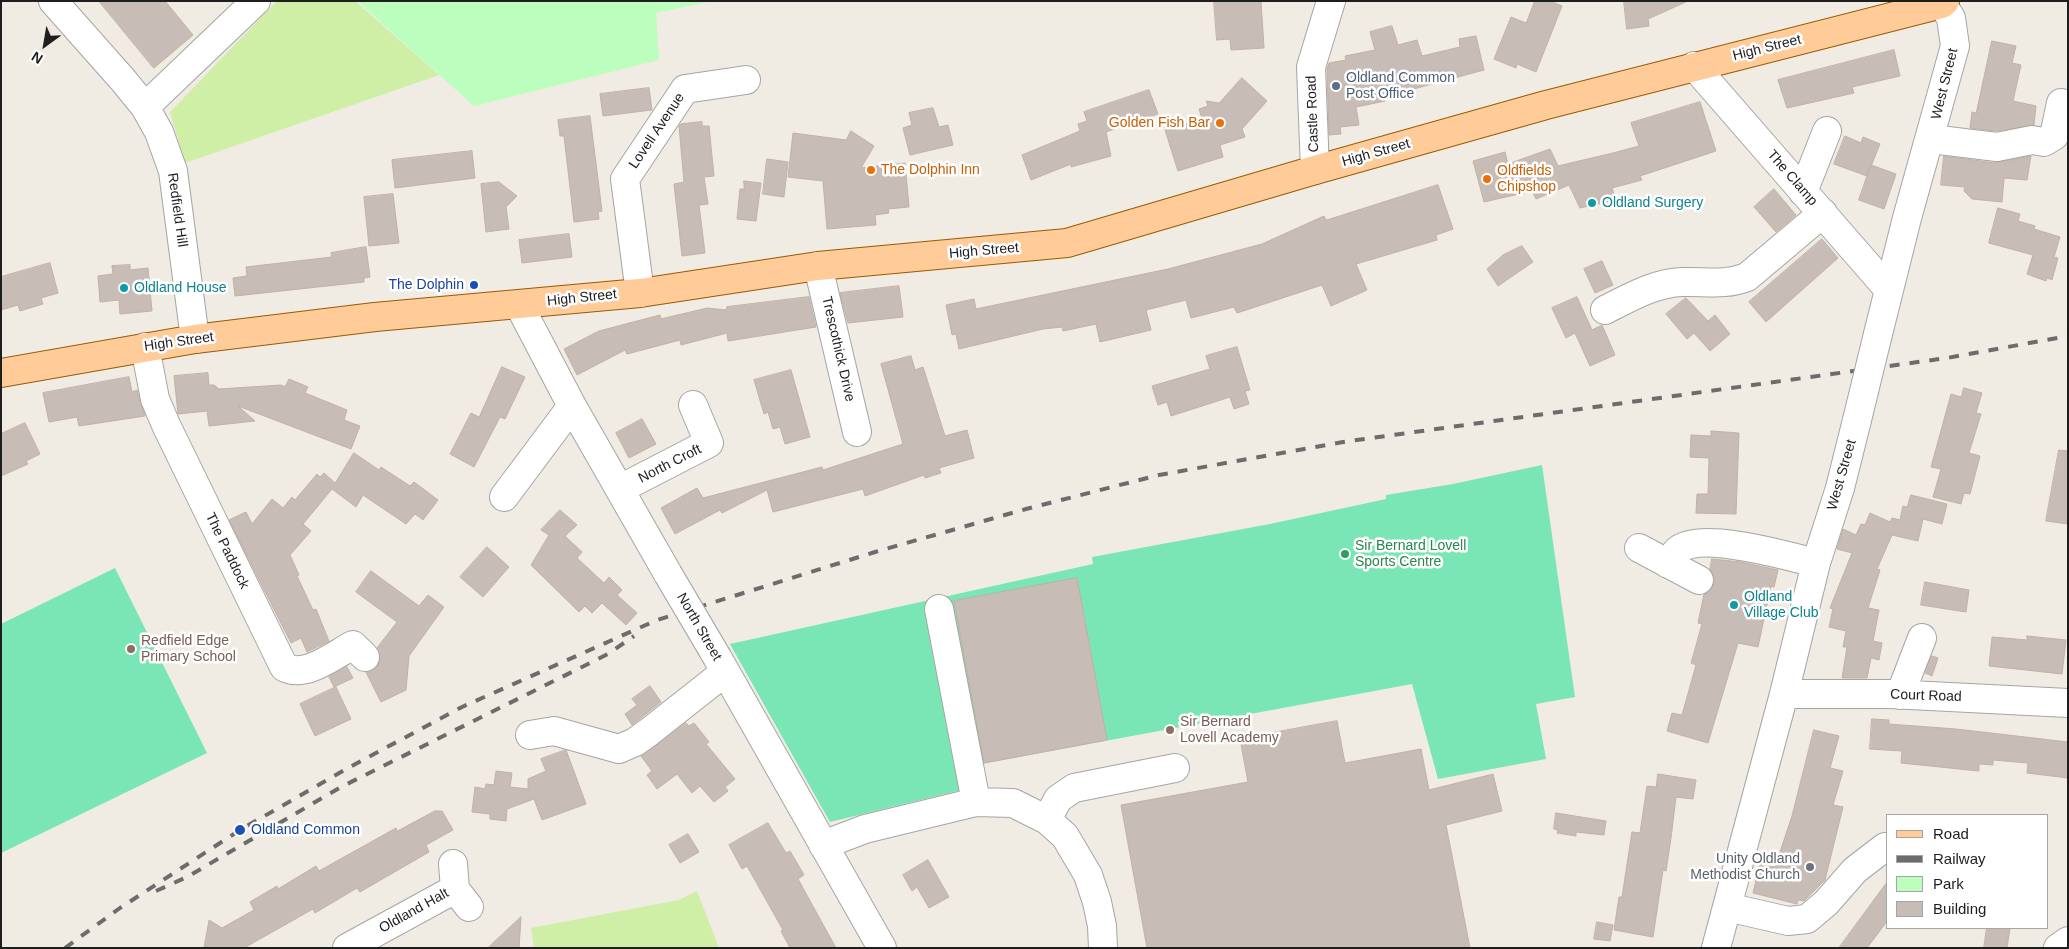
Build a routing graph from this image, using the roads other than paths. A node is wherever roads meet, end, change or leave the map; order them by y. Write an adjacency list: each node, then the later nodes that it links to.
1 (256, 1): 8 (street)
2 (1331, 1): 11 (street, Castle Road)
3 (54, 2): 8 (street, Redfield Hill)
4 (1944, 3): 5 (main road, High Street); 10 (street, West Street)
5 (1694, 66): 11 (main road, High Street); 12 (street, The Clamp)
6 (746, 80): 16 (street, Lovell Avenue)
7 (2061, 103): 10 (street)
8 (145, 108): 19 (street, Redfield Hill)
9 (1827, 131): 12 (street)
10 (1931, 139): 15 (street, West Street)
11 (1315, 170): 14 (main road, High Street)
12 (1803, 192): 13 (street, The Clamp)
13 (1823, 214): 15 (street, The Clamp); 18 (street)
14 (818, 266): 16 (main road, High Street); 24 (street, Trescothick Drive)
15 (1889, 290): 28 (street, West Street, bridge)
16 (640, 293): 17 (main road, High Street)
17 (519, 304): 19 (main road, High Street); 23 (street, North Street)
18 (1605, 310)
19 (195, 339): 20 (main road, High Street)
20 (145, 347): 21 (main road, High Street); 33 (street, The Paddock)
21 (1, 373)
22 (693, 405): 25 (street, North Croft)
23 (572, 406): 25 (street, North Street); 26 (street)
24 (857, 432)
25 (620, 490): 34 (street, North Street, bridge)
26 (504, 497)
27 (1639, 548): 29 (street)
28 (1816, 562): 29 (street); 35 (street, West Street)
29 (1668, 564): 30 (street)
30 (1700, 580)
31 (940, 609): 40 (street)
32 (1922, 638): 36 (street)
33 (365, 657)
34 (721, 665): 38 (street); 42 (street, North Street)
35 (1784, 694): 36 (street, Court Road); 45 (street, West Street)
36 (1900, 695): 37 (street, Court Road)
37 (2068, 703)
38 (530, 734)
39 (1174, 768): 41 (street)
40 (976, 802): 41 (street); 42 (street)
41 (1047, 820): 49 (street)
42 (823, 846): 48 (street, North Street)
43 (1886, 847): 45 (street)
44 (459, 887): 47 (street, Oldland Halt)
45 (1727, 907): 50 (street, West Street)
46 (2068, 941): 51 (street)
47 (347, 948)
48 (882, 948)
49 (1103, 948)
50 (1716, 948)
51 (2058, 948)

